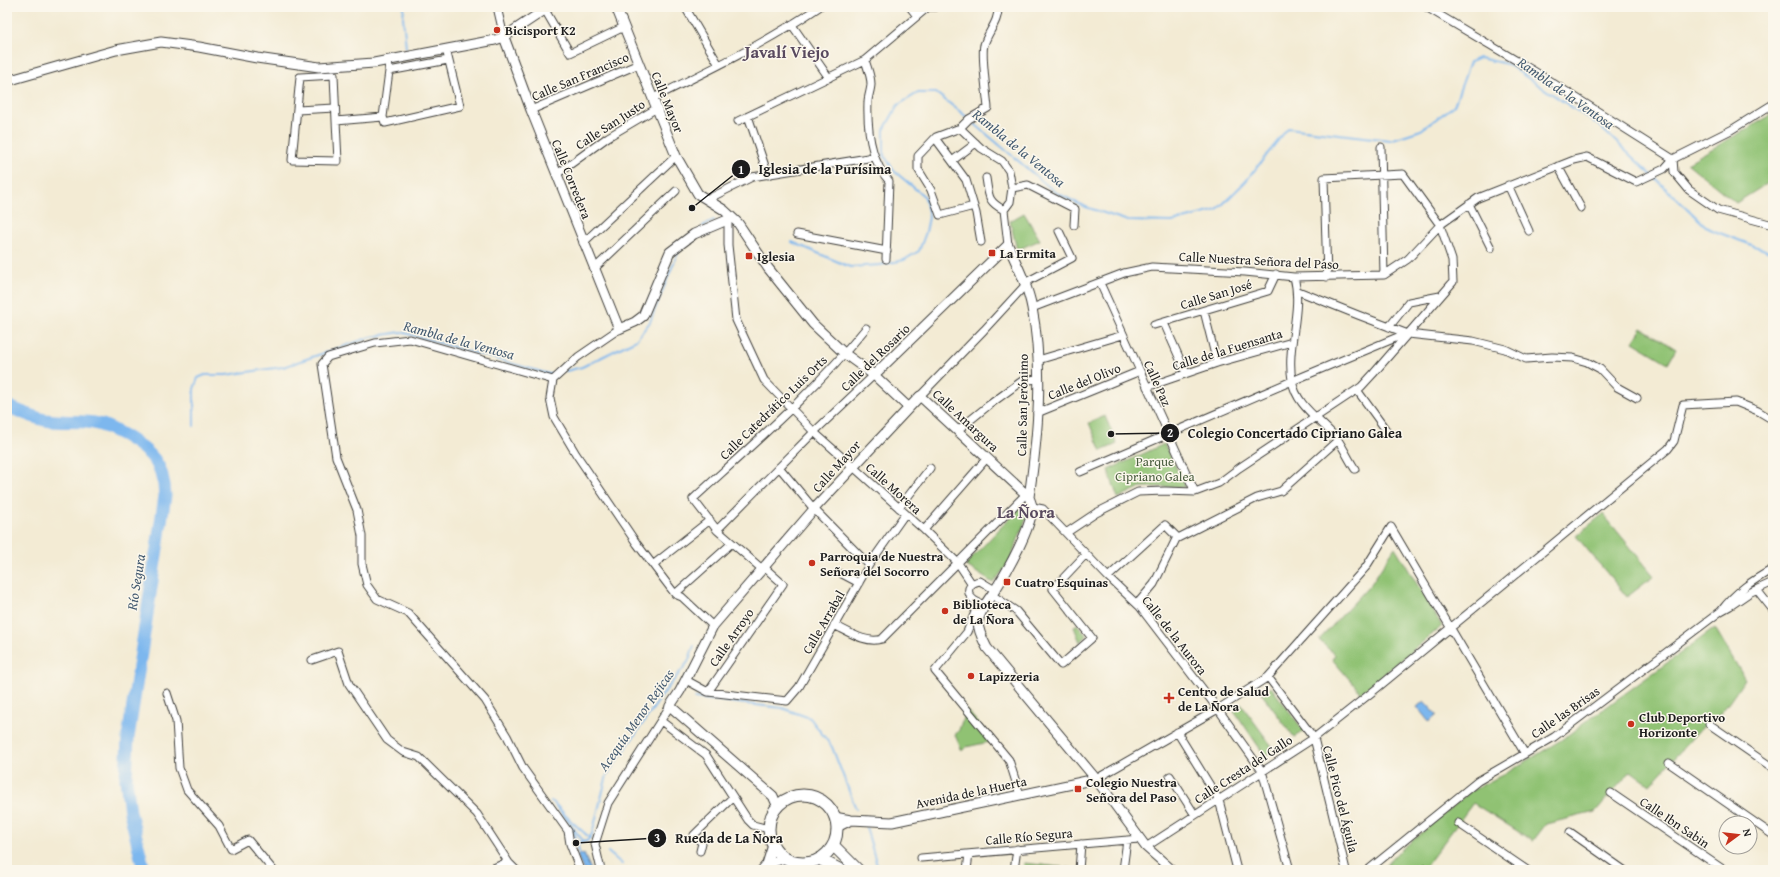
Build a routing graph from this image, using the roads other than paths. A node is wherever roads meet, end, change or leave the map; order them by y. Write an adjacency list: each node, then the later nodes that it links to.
1 (497, 7): 14 (street)
2 (616, 7): 13 (street, Calle Mayor)
3 (685, 7): 20 (street)
4 (819, 7): 12 (street)
5 (910, 7): 11 (street)
6 (928, 7): 7 (street); 11 (street)
7 (936, 7)
8 (998, 7): 34 (street)
9 (1426, 7): 40 (street)
10 (547, 9): 13 (street); 14 (street)
11 (917, 16): 18 (street)
12 (792, 25): 20 (street); 22 (street)
13 (624, 27): 19 (street, Calle Mayor)
14 (504, 37): 15 (street); 29 (street, Calle Corredera)
15 (446, 49): 16 (street); 17 (street)
16 (388, 60): 21 (street); 23 (street)
17 (448, 60): 21 (street); 31 (street)
18 (865, 60): 22 (street); 39 (street)
19 (638, 64): 24 (street, Calle Mayor); 29 (street, Calle San Francisco)
20 (719, 66): 24 (street)
21 (389, 71): 31 (street)
22 (829, 78): 30 (street)
23 (7, 81)
24 (653, 98): 27 (street, Calle Mayor)
25 (1773, 104): 40 (street)
26 (335, 108): 28 (street); 28 (street); 32 (street)
27 (657, 108): 38 (street, Calle Mayor); 43 (street, Calle San Justo)
28 (297, 110): 32 (street)
29 (531, 110): 43 (street, Calle Corredera)
30 (748, 116): 33 (street); 44 (street)
31 (384, 120): 32 (street)
32 (336, 121)
33 (738, 121)
34 (960, 128): 35 (street); 36 (street)
35 (935, 138): 41 (street); 52 (street)
36 (976, 144): 41 (street); 48 (street)
37 (1381, 147): 45 (street)
38 (676, 156): 50 (street, Calle Mayor); 63 (street)
39 (874, 157): 44 (street); 66 (street)
40 (1673, 159): 42 (street); 58 (street)
41 (952, 161): 52 (street)
42 (1558, 166): 47 (street); 53 (street)
43 (557, 174): 63 (street, Calle Corredera)
44 (768, 175): 50 (street)
45 (1381, 175): 56 (street); 70 (street); 72 (street)
46 (986, 178): 54 (street)
47 (1508, 185): 51 (street); 60 (street)
48 (1012, 188): 54 (street); 57 (street)
49 (676, 191): 68 (street)
50 (708, 199): 55 (street, Calle Mayor)
51 (1469, 204): 56 (street); 65 (street)
52 (974, 206): 62 (street)
53 (1581, 208)
54 (1004, 210): 64 (street)
55 (730, 219): 83 (street); 87 (street, Calle Mayor); 101 (street, Calle Morera)
56 (1440, 224): 70 (street); 76 (street)
57 (1074, 225)
58 (1773, 225)
59 (1059, 231): 74 (street, Calle Mayor)
60 (1529, 231)
61 (797, 234): 66 (street)
62 (981, 242)
63 (584, 243): 68 (street, Calle Corredera)
64 (1008, 245): 74 (street, Calle San Jerónimo); 92 (street, Calle del Rosario)
65 (1491, 248)
66 (887, 251): 67 (street)
67 (886, 259)
68 (594, 269): 83 (street, Calle Corredera)
69 (1276, 274): 71 (street, Calle Nuestra Señora del Paso); 73 (street, Calle Nuestra Señora del Paso); 78 (street, Calle San José)
70 (1384, 275): 72 (street, Calle Nuestra Señora del Paso)
71 (1294, 277): 72 (street, Calle Nuestra Señora del Paso); 75 (street)
72 (1327, 277)
73 (1100, 283): 77 (street, Calle Nuestra Señora del Paso); 84 (street, Calle Paz)
74 (1026, 285): 77 (street, Calle San Jerónimo); 98 (street, Calle Mayor)
75 (1298, 291): 81 (street); 86 (street)
76 (1440, 296): 81 (street); 85 (street)
77 (1032, 308): 88 (street, Calle San Jerónimo)
78 (1204, 311): 79 (street, Calle San José); 89 (street)
79 (1164, 323): 80 (street, Calle San José); 91 (street)
80 (1154, 326)
81 (1389, 327): 85 (street)
82 (866, 328): 87 (street, Calle Catedrático Luis Orts)
83 (619, 329): 94 (street)
84 (1123, 334): 88 (street); 90 (street, Calle Paz)
85 (1408, 334): 95 (street); 97 (street); 99 (street)
86 (1292, 342): 89 (street, Calle de la Fuensanta); 95 (street)
87 (845, 354): 92 (street, Calle Mayor); 101 (street, Calle Catedrático Luis Orts)
88 (1038, 360): 93 (street, Calle San Jerónimo)
89 (1217, 362): 91 (street, Calle de la Fuensanta)
90 (1140, 371): 96 (street, Calle Paz); 102 (street, Calle del Olivo)
91 (1186, 373): 96 (street, Calle de la Fuensanta)
92 (874, 375): 100 (street, Calle Mayor); 107 (street, Calle del Rosario)
93 (1038, 379): 102 (street, Calle San Jerónimo); 105 (street)
94 (553, 380): 130 (street); 199 (street)
95 (1292, 381): 103 (street); 108 (street)
96 (1147, 387): 108 (street, Calle Paz)
97 (1357, 390): 103 (street); 106 (street)
98 (920, 396): 100 (street, Calle Mayor); 105 (street, Calle Amargura)
99 (1637, 398)
100 (908, 407): 112 (street, Calle Mayor)
101 (791, 408): 107 (street, Calle Morera); 122 (street, Calle Catedrático Luis Orts)
102 (1037, 413): 117 (street, Calle San Jerónimo)
103 (1315, 417): 109 (street); 116 (street)
104 (1773, 420): 150 (street, Calle Cresta del Gallo)
105 (958, 430): 110 (street, Calle Amargura)
106 (1386, 430)
107 (814, 432): 111 (street, Calle del Rosario); 112 (street, Calle Morera)
108 (1168, 434): 115 (street); 116 (street, Calle Paz)
109 (1338, 440): 114 (street); 126 (street)
110 (987, 458): 117 (street, Calle Amargura); 124 (street)
111 (779, 467): 120 (street); 123 (street, Calle del Rosario)
112 (853, 467): 119 (street, Calle Morera); 120 (street, Calle Mayor)
113 (930, 468): 119 (street)
114 (1354, 469)
115 (1080, 472)
116 (1194, 492): 125 (street)
117 (1027, 495): 118 (street); 129 (street)
118 (1033, 507): 125 (street, Calle de la Aurora); 140 (street)
119 (899, 508): 121 (street, Calle Morera)
120 (814, 509): 131 (street); 132 (street, Calle Mayor)
121 (905, 514): 124 (street, Calle Morera); 131 (street, Calle Arrabal)
122 (710, 520): 123 (street); 130 (street)
123 (717, 530): 127 (street)
124 (924, 530): 129 (street, Calle Morera)
125 (1066, 533): 128 (street, Calle de la Aurora)
126 (1178, 537): 135 (street); 144 (street)
127 (732, 543): 132 (street); 141 (street)
128 (1086, 554): 135 (street, Calle de la Aurora); 140 (street)
129 (958, 563): 138 (street, Calle Morera); 148 (street)
130 (654, 564): 141 (street)
131 (869, 565): 137 (street, Calle Arrabal)
132 (763, 568): 149 (street, Calle Mayor); 156 (street, Calle Arroyo)
133 (1773, 569): 146 (street, Calle las Brisas)
134 (842, 574): 137 (street)
135 (1108, 577): 144 (street, Calle de la Aurora)
136 (1773, 582): 139 (street)
137 (858, 584): 148 (street, Calle Arrabal)
138 (972, 584): 140 (street); 142 (street)
139 (1757, 590): 145 (street); 146 (street)
140 (993, 592): 143 (street)
141 (675, 594): 149 (street)
142 (972, 600): 143 (street); 147 (street)
143 (985, 604): 147 (street)
144 (1137, 604): 159 (street, Calle de la Aurora)
145 (1773, 610)
146 (1721, 611): 164 (street, Calle las Brisas)
147 (977, 615): 151 (street); 152 (street)
148 (834, 625): 156 (street, Calle Arrabal)
149 (713, 626): 155 (street, Calle Mayor)
150 (1451, 627): 154 (street); 163 (street, Calle Cresta del Gallo); 164 (street)
151 (967, 632): 152 (street); 171 (street)
152 (980, 632): 169 (street)
153 (312, 660): 193 (street)
154 (1268, 677): 159 (street); 163 (street, Calle Pico del Águila)
155 (686, 680): 156 (street); 158 (street, Calle Mayor)
156 (708, 692)
157 (167, 693): 196 (street)
158 (670, 706): 160 (street); 174 (street)
159 (1218, 709): 162 (street); 167 (street, Calle de la Aurora)
160 (661, 721): 172 (street); 200 (street)
161 (1709, 724): 166 (street)
162 (1177, 732): 169 (street); 173 (street)
163 (1314, 738): 167 (street, Calle Cresta del Gallo); 210 (street, Calle Pico del Águila)
164 (1525, 754): 211 (street, Calle las Brisas)
165 (1668, 763): 180 (street)
166 (1773, 768)
167 (1262, 771): 173 (street, Calle Cresta del Gallo); 209 (street, Calle de la Aurora)
168 (1170, 776): 175 (street)
169 (1096, 779): 171 (street, Avenida de la Huerta); 181 (street)
170 (1611, 793): 214 (street, Calle Ibn Sabin)
171 (1020, 795): 176 (street, Avenida de la Huerta)
172 (733, 797): 178 (street); 188 (street)
173 (1219, 800): 175 (street, Calle Cresta del Gallo); 208 (street)
174 (778, 807): 176 (main road); 178 (main road)
175 (1195, 816): 186 (street, Calle Cresta del Gallo)
176 (836, 822): 185 (main road)
177 (1458, 823): 212 (street)
178 (769, 829): 184 (main road)
179 (1570, 832): 213 (street)
180 (1773, 835)
181 (1139, 839): 182 (street, Calle Río Segura); 186 (street)
182 (1127, 840): 183 (street, Calle Río Segura); 206 (street)
183 (1081, 844): 187 (street, Calle Río Segura); 205 (street)
184 (773, 845): 190 (main road); 195 (street)
185 (833, 845): 192 (main road); 202 (main road)
186 (1146, 847): 207 (street)
187 (1017, 849): 189 (street, Calle Río Segura); 204 (street)
188 (700, 851)
189 (969, 854): 191 (street, Calle Río Segura); 203 (street)
190 (786, 858): 194 (main road); 195 (street)
191 (921, 858)
192 (819, 859): 194 (main road); 201 (main road)
193 (509, 863): 197 (street); 198 (street)
194 (799, 866)
195 (765, 867)
196 (273, 870)
197 (489, 870)
198 (516, 870)
199 (580, 870)
200 (601, 870)
201 (841, 870)
202 (858, 870)
203 (967, 870)
204 (1014, 870)
205 (1079, 870)
206 (1123, 870)
207 (1172, 870)
208 (1237, 870)
209 (1290, 870)
210 (1346, 870)
211 (1368, 870)
212 (1527, 870)
213 (1624, 870)
214 (1724, 870)

